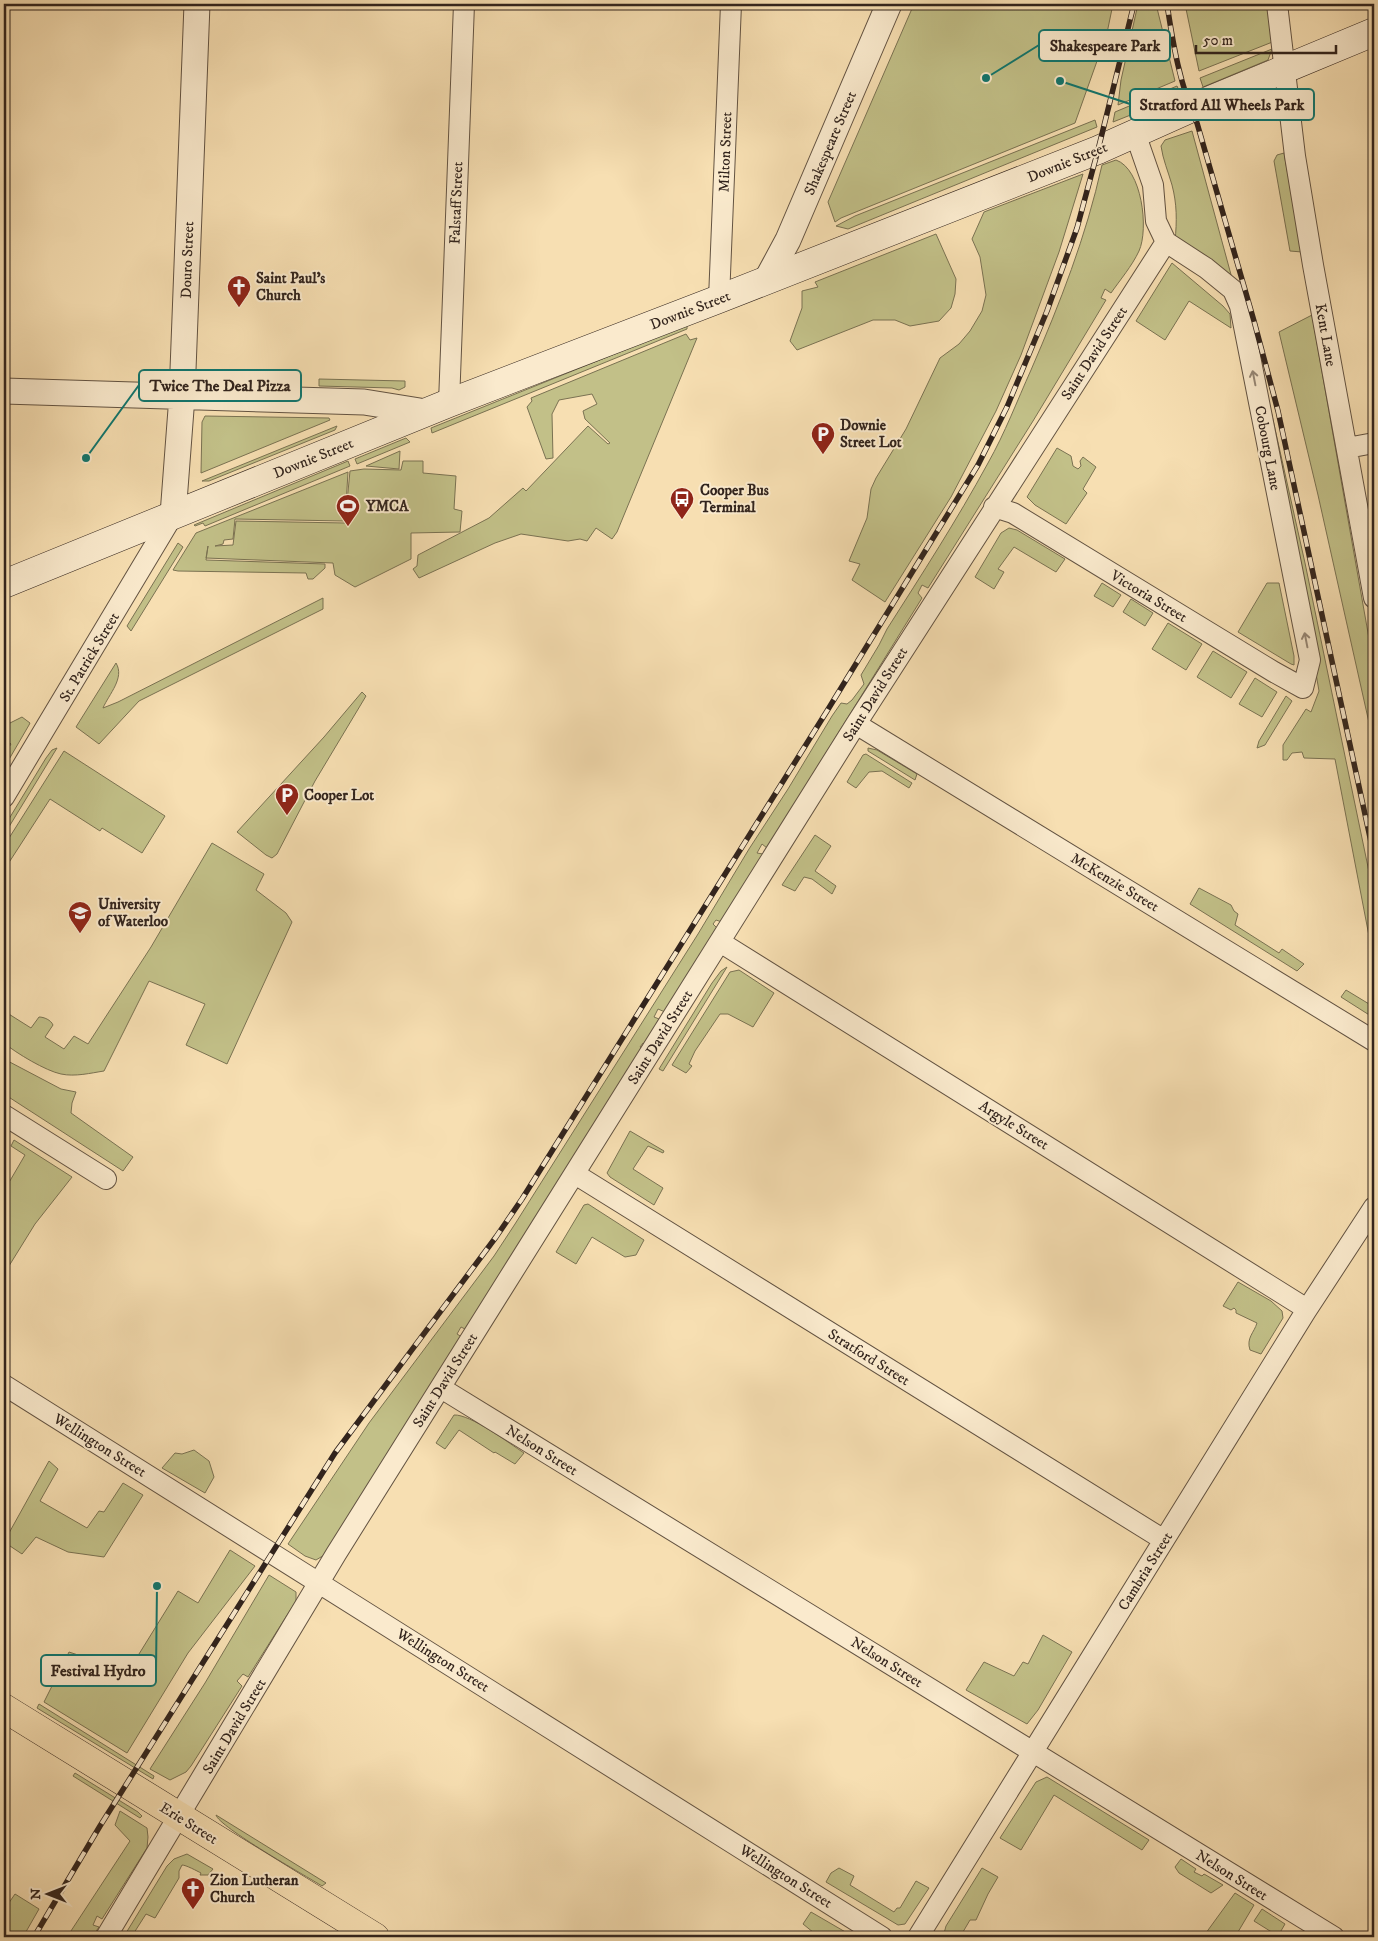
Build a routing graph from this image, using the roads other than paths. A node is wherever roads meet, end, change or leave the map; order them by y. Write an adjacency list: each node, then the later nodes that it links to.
1 (197, 4): 13 (street, Douro Street)
2 (464, 4): 14 (street, Falstaff Street)
3 (732, 4): 11 (street, Milton Street)
4 (889, 4): 10 (street, Shakespeare Street)
5 (1277, 4): 7 (street, Kent Lane)
6 (1374, 32): 7 (main road, Downie Street)
7 (1284, 70): 8 (main road, Downie Street); 16 (street, Kent Lane)
8 (1135, 133): 9 (street); 10 (main road, Downie Street)
9 (1166, 242): 17 (street, Saint David Street); 21 (street, Cobourg Lane, one-way to 9)
10 (767, 279): 11 (main road, Downie Street)
11 (719, 299): 14 (main road, Downie Street)
12 (4, 391): 13 (street)
13 (182, 396): 14 (street); 18 (street, Douro Street)
14 (438, 407): 18 (main road, Downie Street)
15 (1374, 443): 16 (street)
16 (1347, 448): 20 (street, Kent Lane)
17 (994, 507): 21 (street, Victoria Street); 22 (street, Saint David Street)
18 (173, 515): 19 (main road, Downie Street); 23 (street, St. Patrick Street)
19 (4, 584)
20 (1374, 598)
21 (1303, 688)
22 (856, 724): 24 (street, Saint David Street); 25 (street, McKenzie Street)
23 (4, 797)
24 (720, 942): 27 (street, Saint David Street); 30 (street, Argyle Street)
25 (1374, 1041)
26 (4, 1115): 28 (street)
27 (575, 1174): 32 (street, Saint David Street); 33 (street, Stratford Street)
28 (106, 1178)
29 (1374, 1207): 30 (street, Cambria Street)
30 (1307, 1309): 33 (street, Cambria Street)
31 (4, 1385): 34 (street, Wellington Street)
32 (440, 1388): 34 (street, Saint David Street); 36 (street, Nelson Street)
33 (1164, 1540): 36 (street, Cambria Street)
34 (319, 1582): 37 (street, Saint David Street); 40 (street, Wellington Street)
35 (4, 1708): 37 (main road, Erie Street)
36 (1032, 1752): 41 (street, Cambria Street); 42 (street, Nelson Street)
37 (179, 1817): 38 (street, Saint David Street); 39 (main road, Erie Street)
38 (106, 1937)
39 (376, 1937)
40 (882, 1937)
41 (918, 1937)
42 (1334, 1937)

